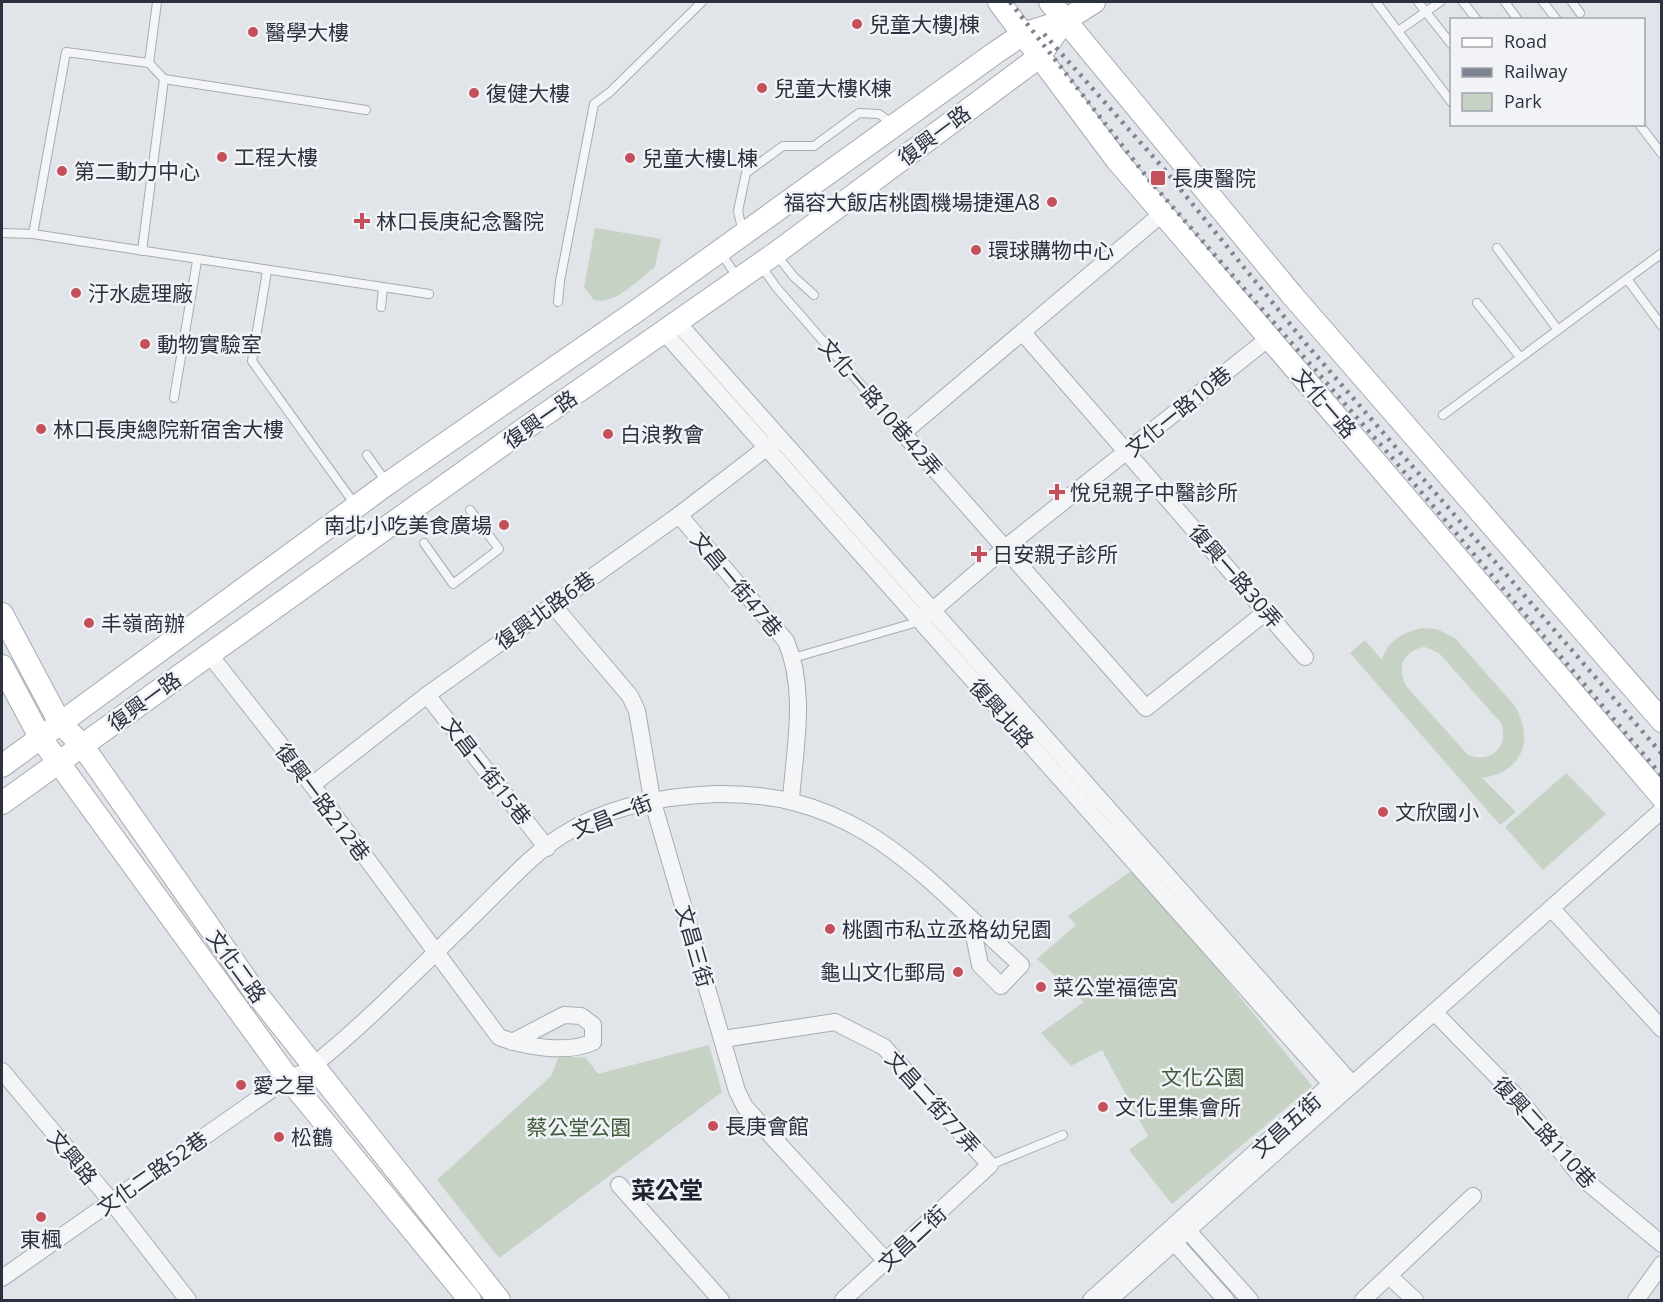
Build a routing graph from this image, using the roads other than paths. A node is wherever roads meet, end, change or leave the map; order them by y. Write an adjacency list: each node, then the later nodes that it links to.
1 (157, 2): 23 (lane)
2 (702, 2): 46 (lane)
3 (999, 2): 20 (street, 文化一路)
4 (1050, 2): 18 (street)
5 (1094, 2): 18 (street)
6 (1376, 2): 19 (lane)
7 (1418, 2): 13 (lane)
8 (1440, 2): 13 (lane)
9 (1463, 2): 15 (lane)
10 (1505, 2): 16 (lane)
11 (1543, 2): 17 (lane)
12 (1572, 2): 14 (lane)
13 (1426, 11): 19 (lane); 21 (lane)
14 (1580, 13)
15 (1475, 18)
16 (1517, 18)
17 (1555, 18)
18 (1064, 21): 20 (street, 復興一路); 22 (street, 復興一路); 80 (street)
19 (1398, 31): 25 (lane)
20 (1023, 34): 22 (street, 文化一路); 27 (street, 復興一路)
21 (1450, 42)
22 (1040, 57): 30 (street, 文化一路); 38 (street, 復興一路)
23 (149, 63): 24 (lane); 32 (lane)
24 (164, 79): 26 (lane); 35 (lane)
25 (1450, 100)
26 (366, 110)
27 (895, 125): 33 (street, 復興一路); 33 (lane)
28 (1641, 126): 29 (lane)
29 (1662, 154)
30 (1164, 212): 52 (street); 53 (street, 文化一路)
31 (2, 233): 32 (lane)
32 (33, 234): 35 (lane)
33 (743, 234): 36 (street, 復興一路)
34 (1497, 248): 51 (lane)
35 (142, 251): 39 (lane)
36 (719, 251): 41 (lane); 54 (street, 復興一路)
37 (1662, 254): 42 (lane)
38 (768, 258): 41 (street, 復興一路); 45 (lane); 61 (lane, 文化一路10巷42弄)
39 (197, 261): 40 (lane); 59 (lane)
40 (267, 271): 43 (lane); 66 (lane)
41 (739, 279): 50 (street, 復興一路)
42 (1627, 279): 49 (lane); 51 (lane)
43 (383, 288): 44 (lane); 48 (lane)
44 (429, 294)
45 (814, 295)
46 (558, 302)
47 (1477, 303): 56 (lane)
48 (381, 307)
49 (1662, 326)
50 (671, 328): 57 (street, 復興一路); 62 (street, 復興北路)
51 (1558, 330): 56 (lane)
52 (1023, 333): 61 (street); 63 (street, 復興一路30弄)
53 (1269, 338): 63 (street, 文化一路10巷); 87 (street, 文化一路)
54 (592, 341): 55 (street, 復興一路); 57 (street)
55 (569, 356): 58 (street); 65 (street, 復興一路)
56 (1520, 357): 60 (lane)
57 (627, 359): 58 (street, 復興一路)
58 (594, 381): 75 (street, 復興一路)
59 (174, 398)
60 (1443, 415)
61 (903, 433): 70 (street, 文化一路10巷42弄)
62 (773, 443): 68 (street, 復興北路6巷); 74 (street, 復興北路)
63 (1128, 452): 70 (street, 文化一路10巷); 72 (street, 復興一路30弄)
64 (367, 455): 65 (lane)
65 (387, 484): 66 (street, 復興一路)
66 (356, 506): 81 (street, 復興一路)
67 (470, 510): 69 (lane)
68 (679, 514): 71 (street, 復興北路6巷); 77 (street, 文昌一街47巷)
69 (424, 543)
70 (1005, 548): 72 (street, 文化一路10巷42弄); 74 (street, 文化一路10巷)
71 (552, 604): 79 (street, 復興北路6巷); 88 (street, 文昌三街)
72 (1267, 611): 76 (street, 復興一路30弄)
73 (2, 614): 81 (street, 文化二路)
74 (926, 616): 77 (lane); 102 (street, 復興北路)
75 (209, 654): 83 (street, 復興一路); 86 (street, 復興一路212巷)
76 (1305, 657)
77 (793, 658): 89 (street, 文昌一街47巷)
78 (2, 666): 82 (street, 文化二路)
79 (426, 695): 86 (street, 復興北路6巷); 92 (street, 文昌一街15巷)
80 (1662, 721)
81 (60, 723): 82 (street, 復興一路); 83 (street, 文化二路)
82 (40, 737): 84 (street, 文化二路); 85 (street, 復興一路)
83 (82, 745): 84 (street, 復興一路); 101 (street, 文化二路)
84 (58, 762): 90 (street, 復興一路); 101 (street, 文化二路)
85 (2, 766)
86 (312, 785): 95 (street, 復興一路212巷)
87 (1662, 797)
88 (652, 799): 89 (street, 文昌一街); 92 (street, 文昌一街); 98 (street, 文昌三街)
89 (791, 799): 94 (street, 文昌一街)
90 (2, 803)
91 (1662, 810): 93 (street, 文昌五街)
92 (547, 848): 95 (street, 文昌一街)
93 (1552, 909): 96 (street, 文昌五街); 97 (street)
94 (971, 921)
95 (435, 953): 99 (street, 復興一路212巷); 101 (street, 文昌一街)
96 (1435, 1013): 102 (street, 文昌五街); 109 (street, 復興二路110巷)
97 (1662, 1029)
98 (723, 1039): 104 (street, 文昌二街77弄); 110 (street, 文昌三街)
99 (512, 1042)
100 (2, 1071): 107 (street, 文興路)
101 (302, 1072): 107 (street, 文化二路52巷); 115 (street, 文化二路); 116 (street, 文化二路)
102 (1341, 1088): 108 (street, 文昌五街)
103 (1063, 1135): 104 (lane)
104 (985, 1169): 110 (street, 文昌二街)
105 (619, 1185): 117 (street)
106 (1473, 1196): 112 (street)
107 (112, 1202): 113 (street, 文化二路52巷); 114 (street, 文興路)
108 (1175, 1229): 119 (street, 文昌五街); 120 (street, 文昌五街); 121 (street); 122 (street)
109 (1662, 1244)
110 (886, 1262): 118 (street, 文昌二街)
111 (1662, 1264): 125 (street)
112 (1390, 1277): 123 (street); 124 (street)
113 (2, 1278)
114 (188, 1300)
115 (470, 1300)
116 (499, 1300)
117 (721, 1300)
118 (843, 1300)
119 (1091, 1300)
120 (1109, 1300)
121 (1226, 1300)
122 (1250, 1300)
123 (1363, 1300)
124 (1415, 1300)
125 (1636, 1300)

